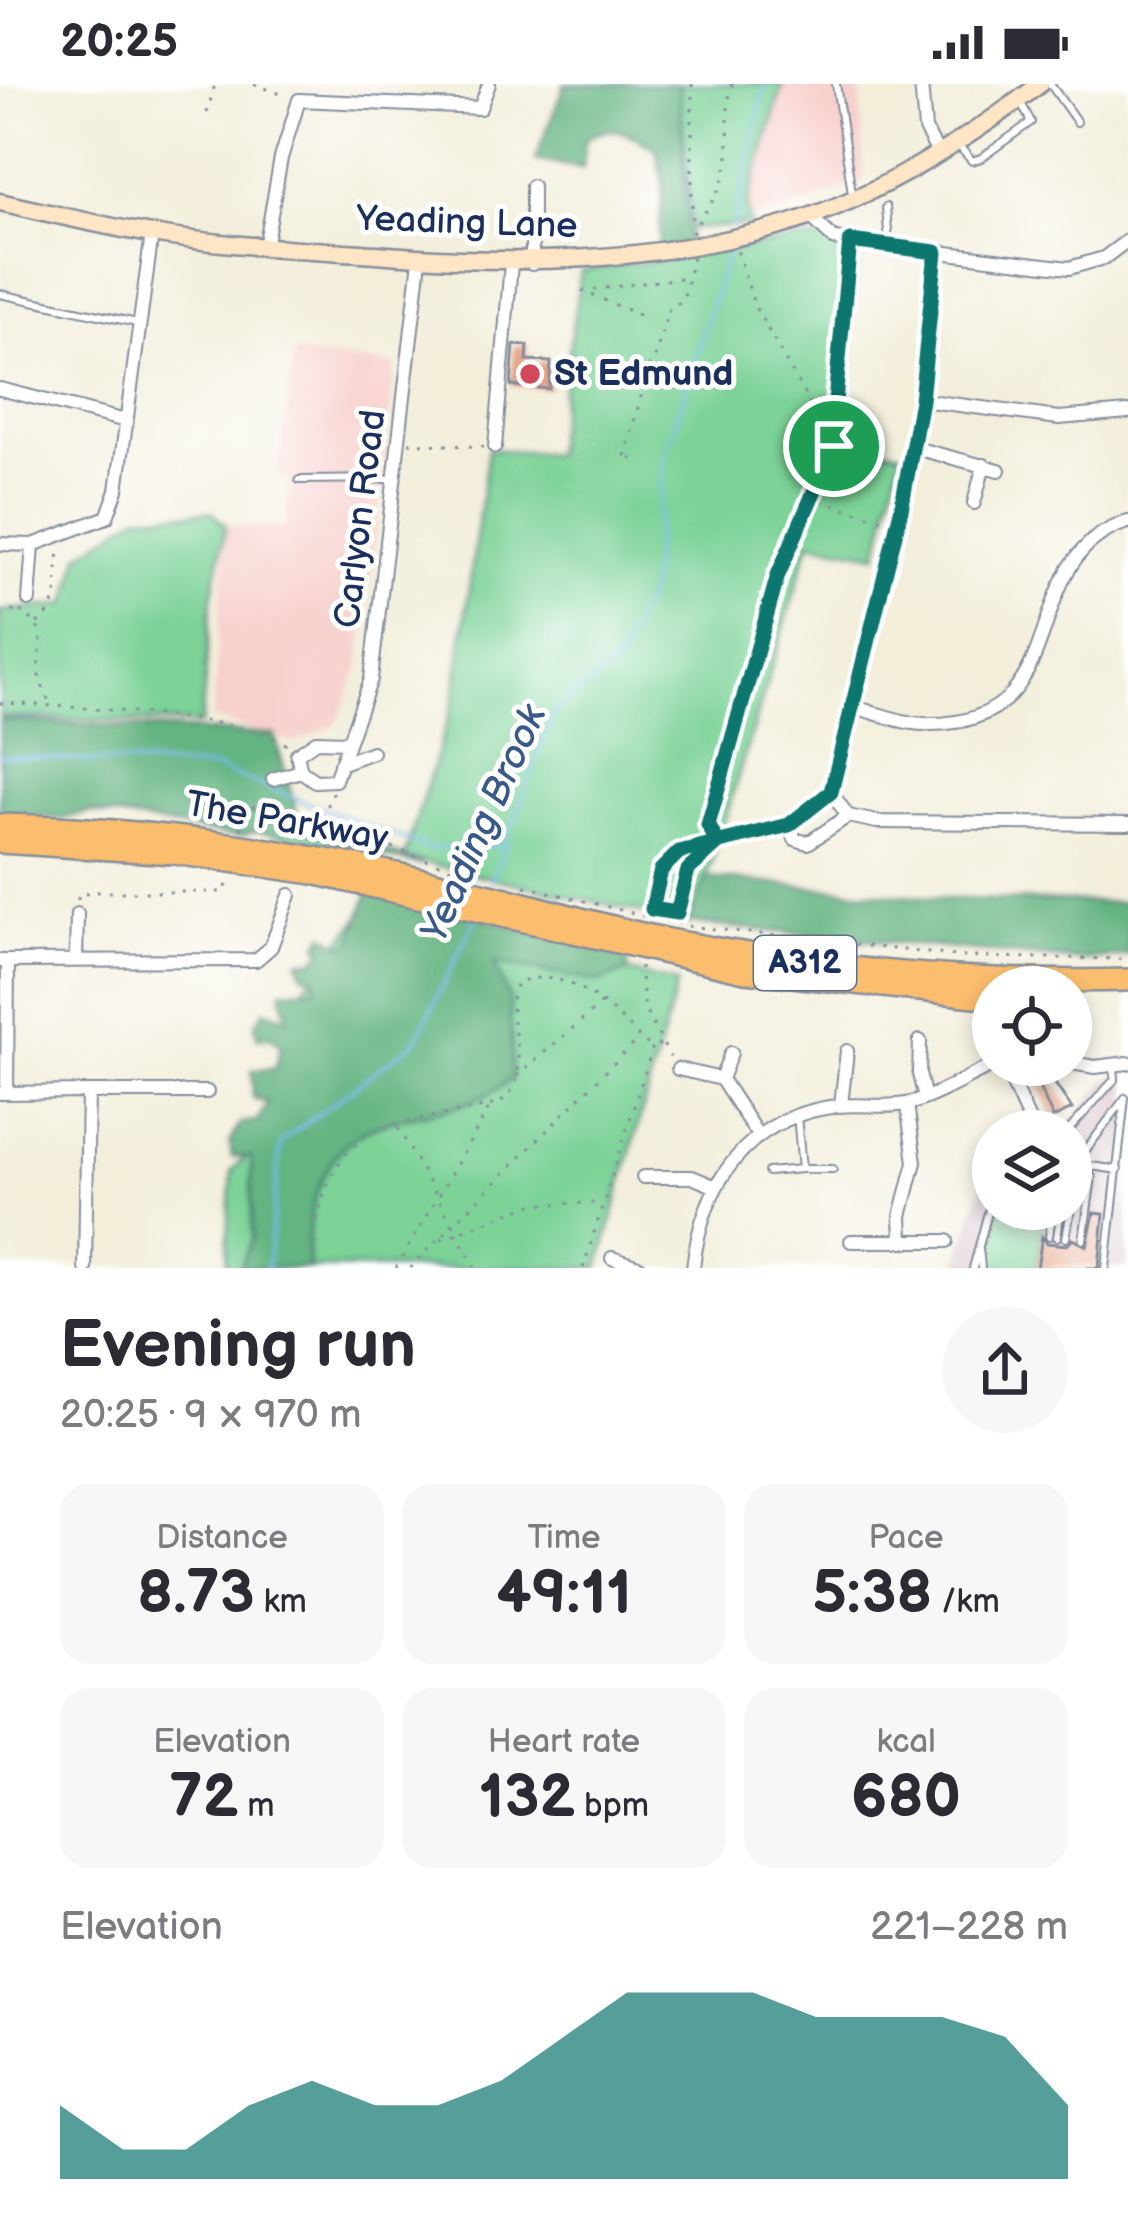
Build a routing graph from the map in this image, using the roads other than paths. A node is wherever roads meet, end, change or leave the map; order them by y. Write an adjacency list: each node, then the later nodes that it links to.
1 (349, 84): 7 (street)
2 (490, 84): 7 (street)
3 (836, 84): 13 (lane)
4 (921, 84): 11 (street)
5 (1040, 84): 8 (street, Yeading Lane)
6 (1050, 84): 9 (lane)
7 (346, 99): 20 (street)
8 (1019, 100): 10 (street, Yeading Lane); 10 (lane)
9 (1077, 122)
10 (955, 141): 11 (street, Yeading Lane)
11 (937, 151): 13 (street, Yeading Lane)
12 (532, 186): 24 (street)
13 (853, 195): 16 (street, Yeading Lane)
14 (0, 202): 17 (street, Yeading Lane)
15 (886, 208): 19 (lane)
16 (809, 215): 19 (street); 24 (street, Yeading Lane)
17 (152, 234): 20 (street, Yeading Lane); 26 (street)
18 (1127, 243): 21 (street)
19 (889, 246): 21 (street)
20 (265, 248): 22 (street, Yeading Lane)
21 (936, 252): 28 (street)
22 (420, 260): 23 (street, Yeading Lane); 35 (street, Carlyon Road)
23 (511, 264): 24 (street, Yeading Lane); 31 (street)
24 (532, 264)
25 (0, 294): 26 (lane)
26 (140, 323): 30 (street)
27 (0, 388): 30 (street)
28 (921, 400): 29 (street); 32 (street)
29 (1128, 412)
30 (126, 422): 40 (street)
31 (495, 447)
32 (911, 447): 33 (street); 42 (street)
33 (984, 465): 34 (street); 37 (street)
34 (1000, 470)
35 (397, 479): 36 (lane); 43 (street, Carlyon Road)
36 (299, 480)
37 (974, 503)
38 (1128, 522): 42 (street)
39 (0, 544): 40 (street)
40 (33, 545): 41 (street)
41 (24, 605)
42 (853, 707): 48 (street)
43 (347, 742): 45 (street, Carlyon Road); 46 (street)
44 (372, 752): 45 (street)
45 (340, 764): 46 (street, Carlyon Road)
46 (301, 771): 47 (street)
47 (273, 778)
48 (831, 792): 49 (street); 49 (street)
49 (848, 816): 51 (street)
50 (0, 824): 52 (highway, The Parkway / A312)
51 (1128, 824)
52 (27, 834): 53 (highway, The Parkway / A312); 55 (highway, The Parkway / A312)
53 (0, 844)
54 (290, 895): 58 (street)
55 (511, 901): 59 (highway, The Parkway / A312); 61 (highway, The Parkway / A312)
56 (77, 914): 58 (street)
57 (4, 961): 58 (street); 72 (street)
58 (76, 961)
59 (1128, 980)
60 (1128, 994): 62 (highway)
61 (972, 996)
62 (1092, 996)
63 (920, 1040): 74 (street)
64 (847, 1051): 76 (street)
65 (730, 1053): 69 (street)
66 (1121, 1064): 77 (lane)
67 (678, 1069): 69 (street)
68 (972, 1077): 74 (street)
69 (722, 1079): 79 (street)
70 (88, 1092): 71 (street); 72 (street); 95 (street)
71 (207, 1092)
72 (4, 1093)
73 (1126, 1097): 80 (lane); 84 (lane)
74 (926, 1098): 75 (street)
75 (907, 1105): 76 (street); 90 (street)
76 (841, 1106): 78 (street)
77 (1087, 1110)
78 (797, 1115): 79 (street); 82 (lane)
79 (757, 1134): 87 (street)
80 (1092, 1142)
81 (1092, 1168): 84 (lane)
82 (802, 1169): 83 (lane); 85 (lane)
83 (833, 1169)
84 (1118, 1170): 99 (lane)
85 (768, 1172)
86 (643, 1178): 87 (street)
87 (716, 1186): 97 (street)
88 (983, 1230): 98 (lane)
89 (1084, 1230): 91 (lane)
90 (902, 1239): 92 (street); 93 (street)
91 (1083, 1240)
92 (851, 1241)
93 (947, 1241)
94 (612, 1258): 96 (street)
95 (85, 1268)
96 (641, 1268)
97 (690, 1268)
98 (977, 1268)
99 (1106, 1268)

